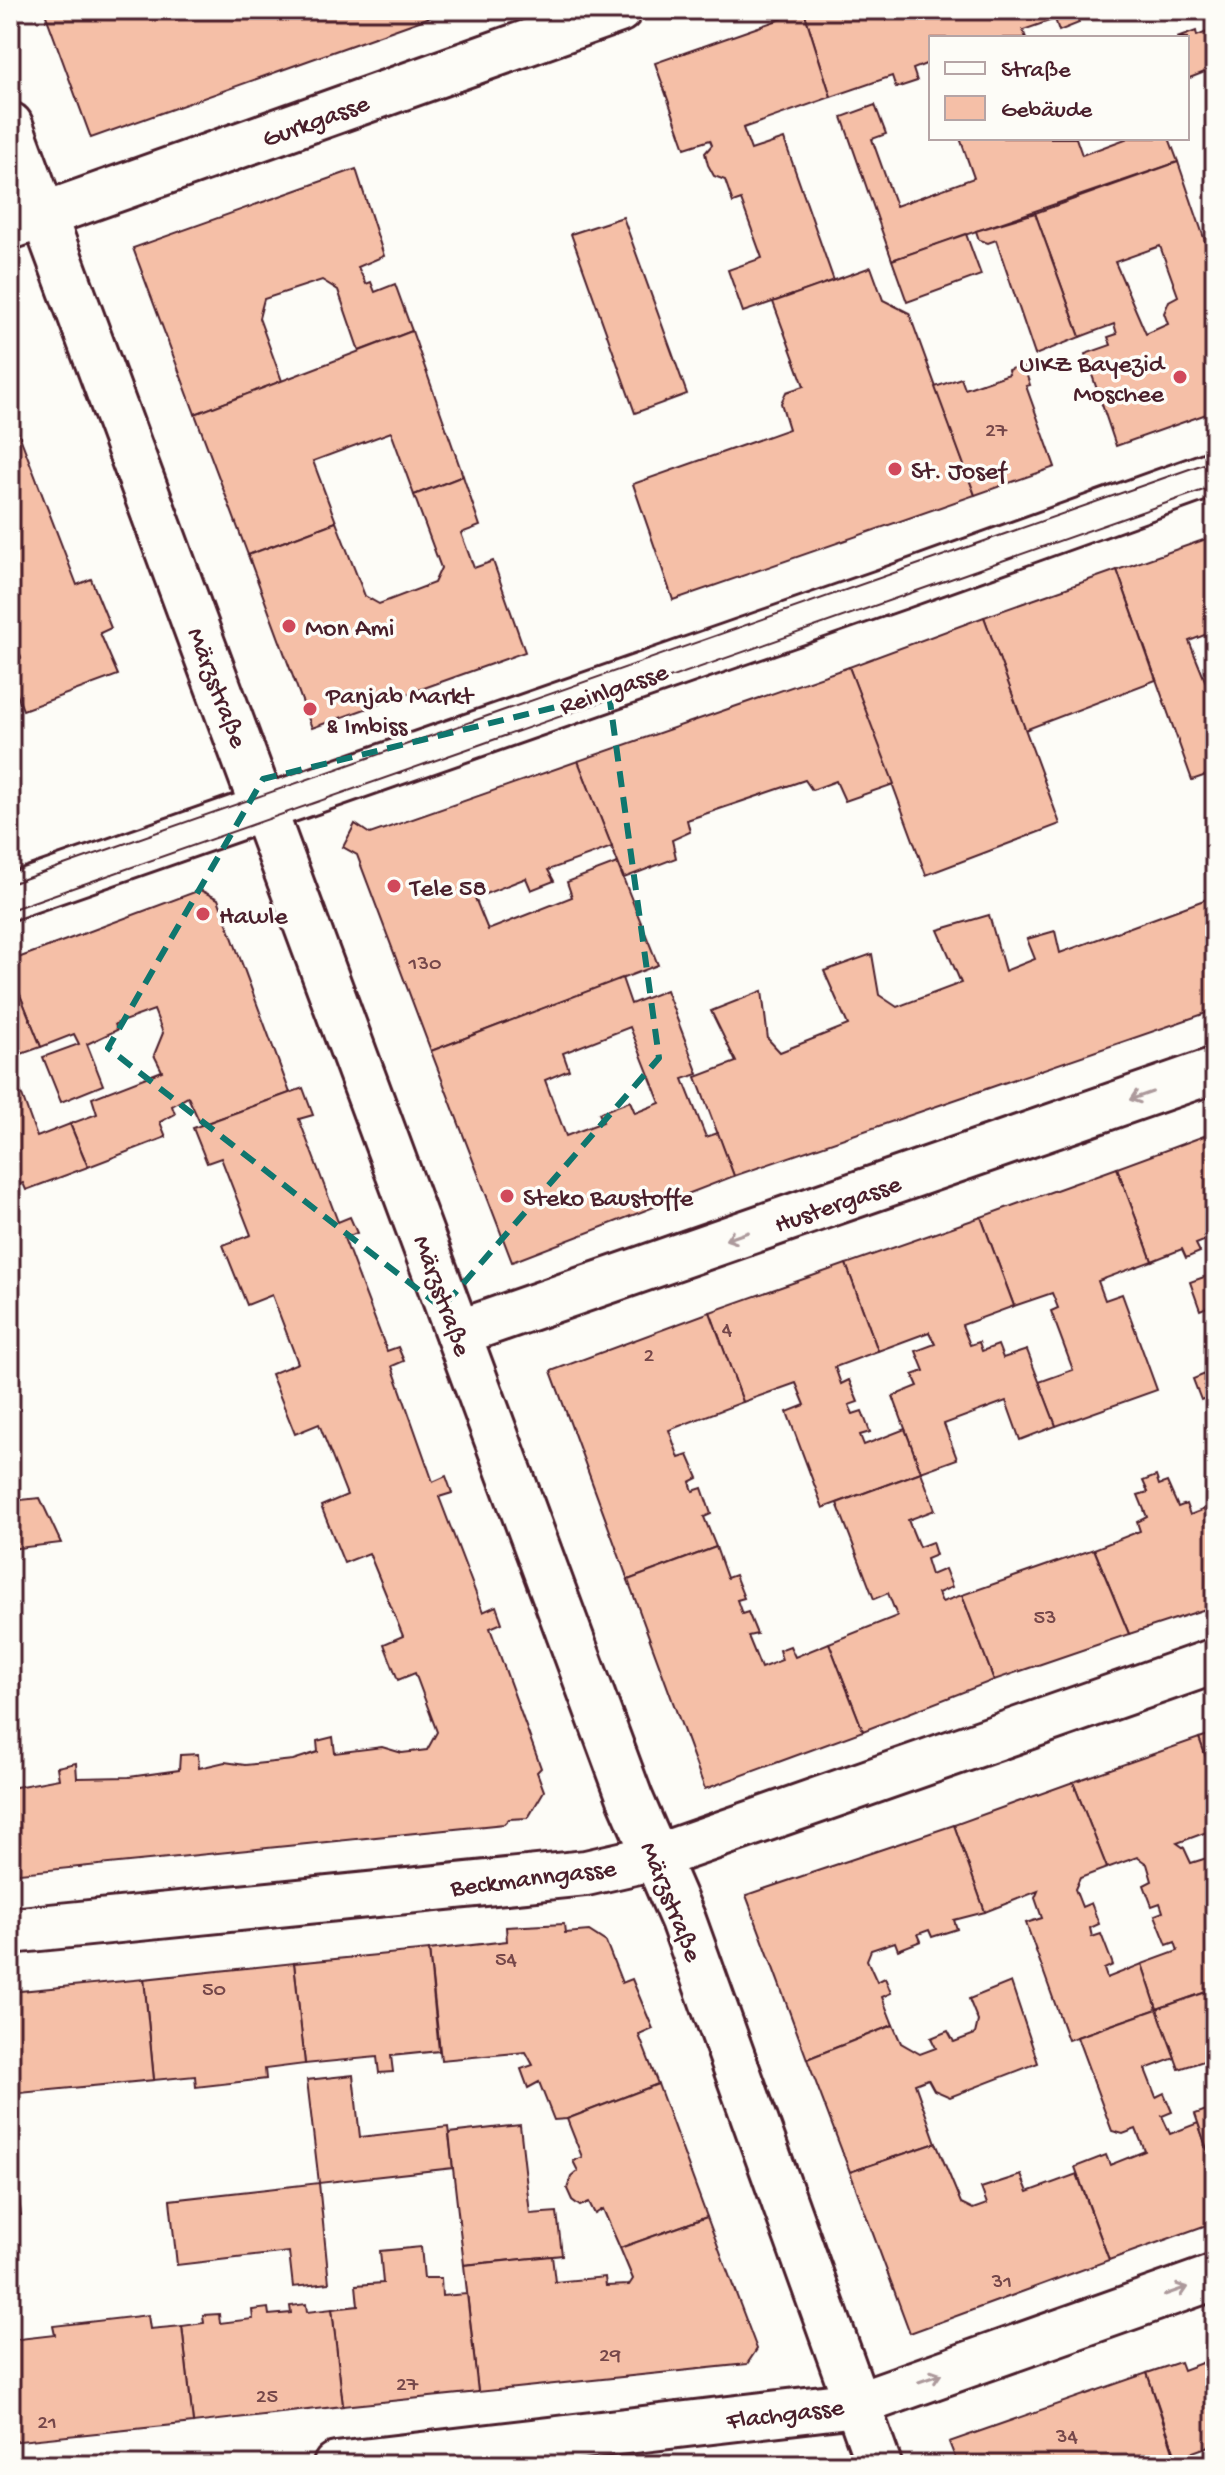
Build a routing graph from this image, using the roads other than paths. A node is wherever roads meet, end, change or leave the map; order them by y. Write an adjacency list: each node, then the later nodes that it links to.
1 (619, 10): 3 (street, Gurkgasse)
2 (10, 125): 3 (street, Märzstraße)
3 (26, 221): 5 (street, Märzstraße)
4 (1215, 473): 5 (street, Reinlgasse)
5 (264, 807): 6 (street, Reinlgasse); 8 (street, Märzstraße)
6 (10, 897)
7 (1215, 1070): 8 (street, Hustergasse, one-way to 8)
8 (458, 1333): 10 (street, Märzstraße)
9 (1215, 1661): 10 (street, Beckmanngasse)
10 (656, 1857): 11 (street, Beckmanngasse); 13 (street, Märzstraße)
11 (10, 1931)
12 (1215, 2277): 13 (street, Flachgasse, one-way to 12)
13 (857, 2404): 14 (street, Flachgasse); 15 (street, Märzstraße)
14 (336, 2465)
15 (879, 2465)

